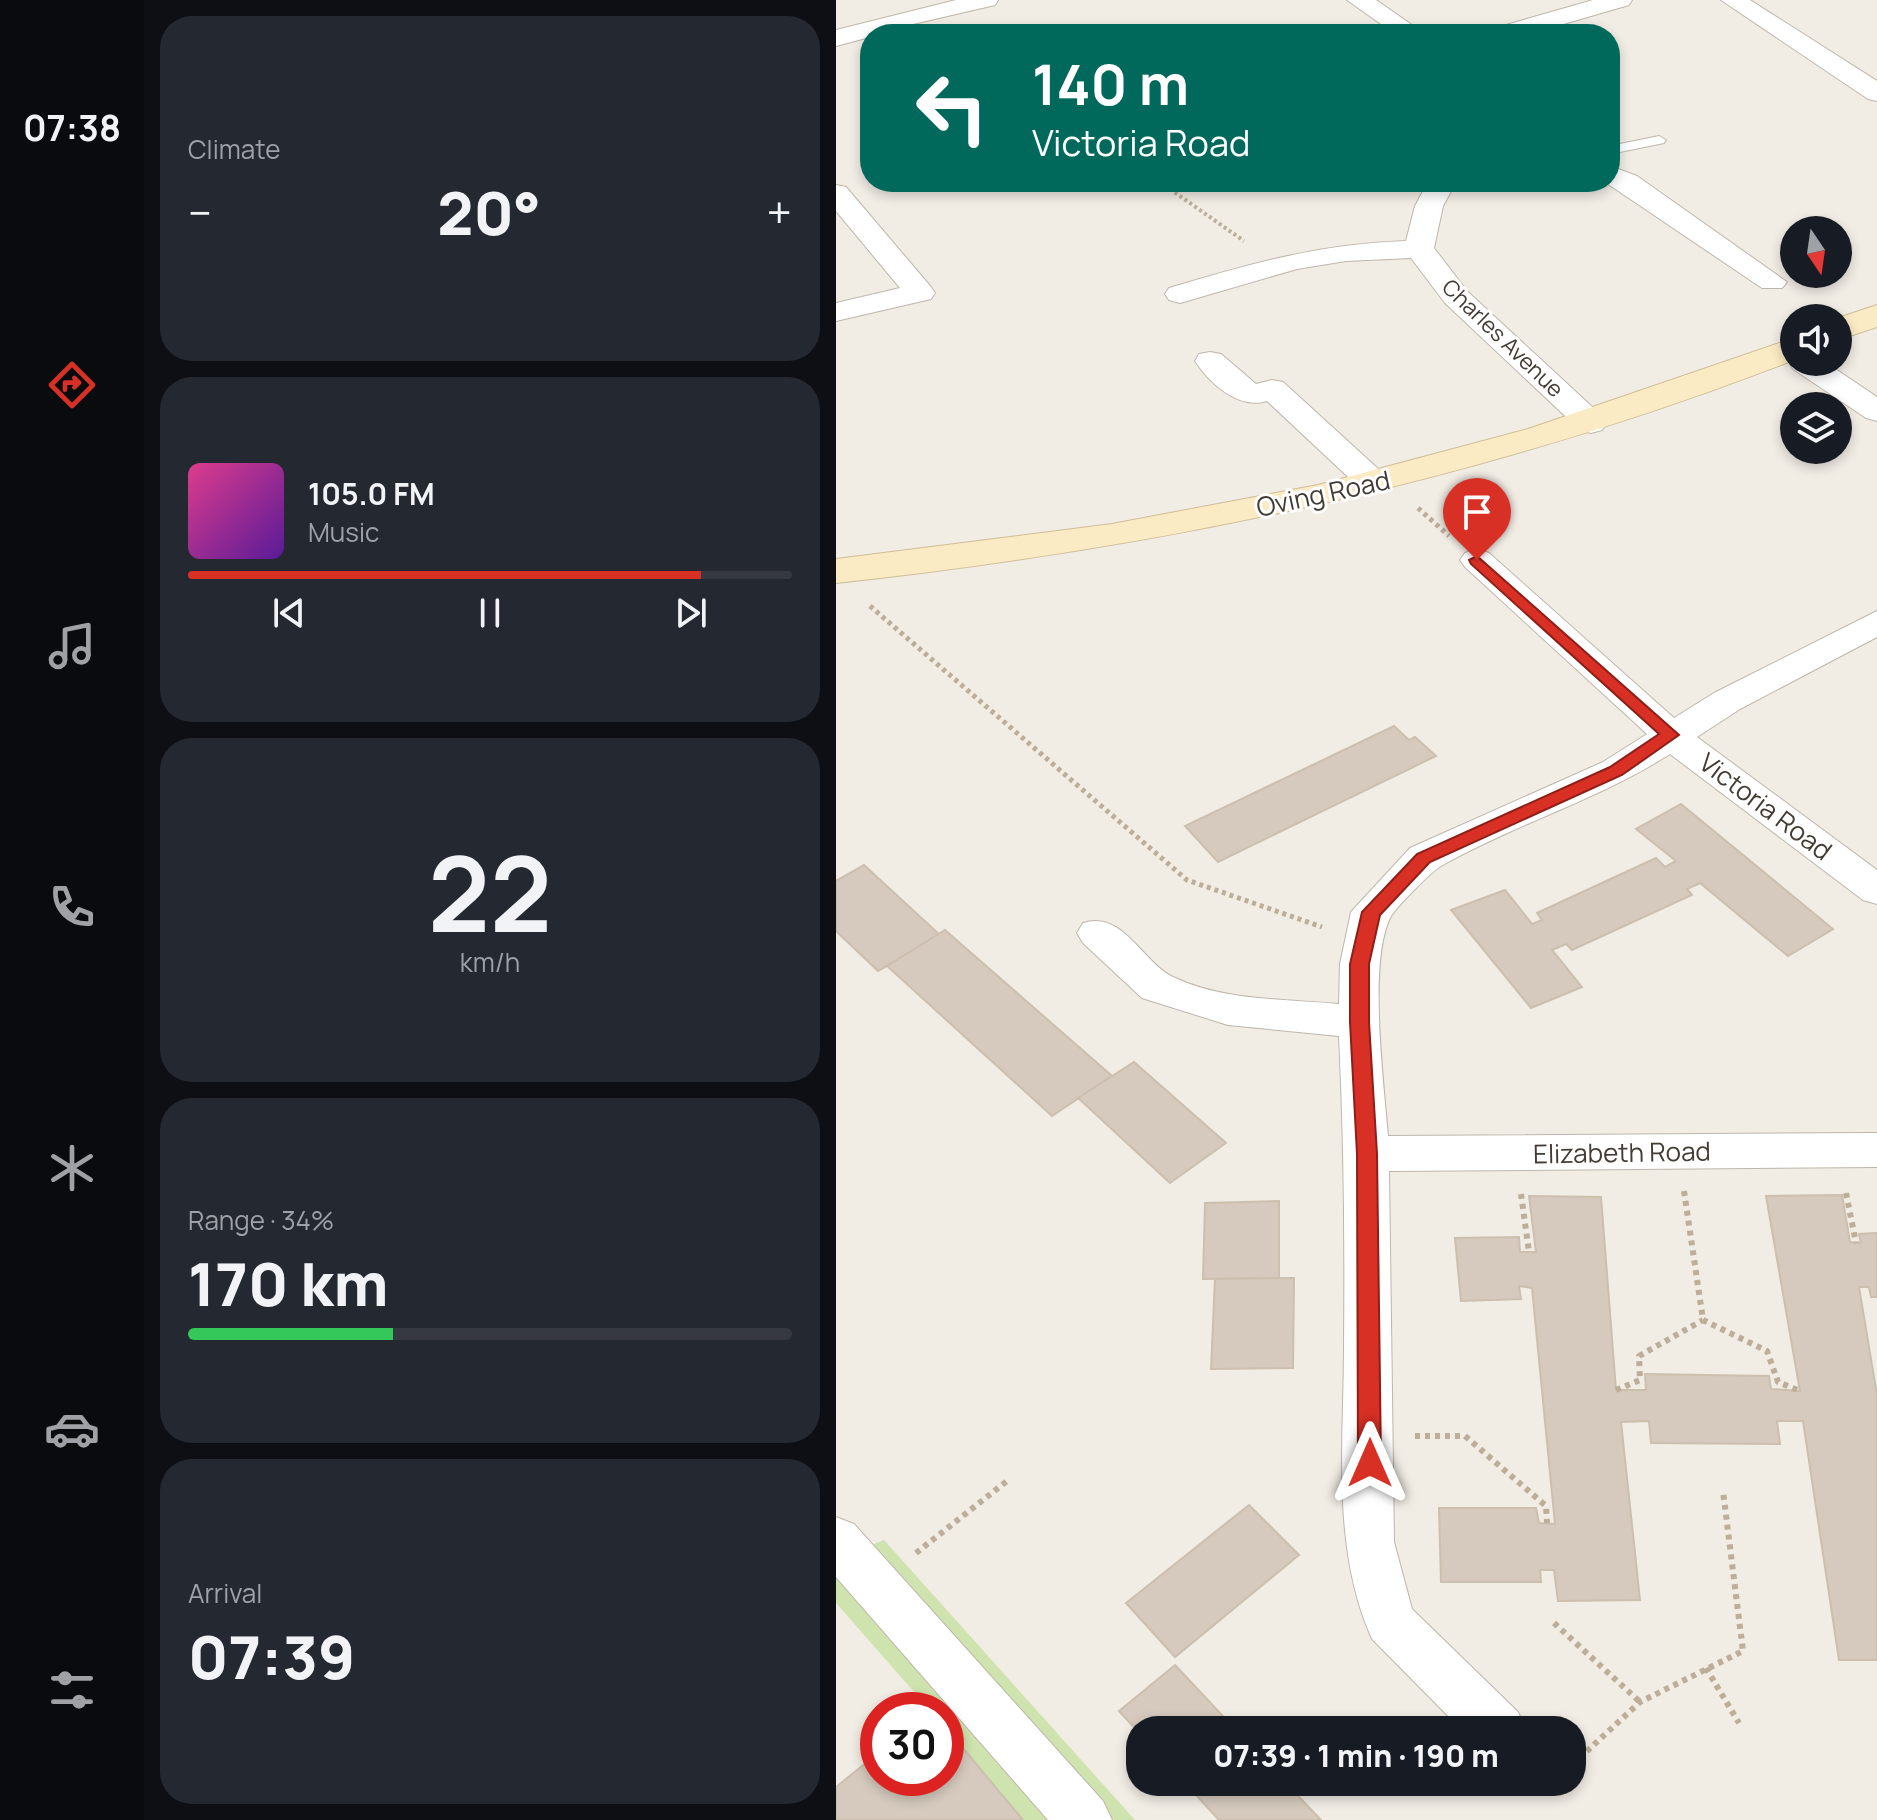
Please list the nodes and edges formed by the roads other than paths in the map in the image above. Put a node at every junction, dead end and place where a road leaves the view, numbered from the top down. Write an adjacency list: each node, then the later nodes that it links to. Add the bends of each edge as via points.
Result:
1 (986, 0): 5 (street)
2 (1359, 0): 6 (street)
3 (1620, 0): 7 (street)
4 (1733, 0): 10 (street)
5 (891, 24)
6 (1396, 24)
7 (1540, 24)
8 (860, 32): 9 (street)
9 (836, 38)
10 (1877, 93)
11 (1659, 140): 12 (lane)
12 (1620, 148)
13 (1620, 179): 17 (street)
14 (1437, 192): 16 (street)
15 (836, 193): 19 (street, via 920,293)
16 (1419, 249): 18 (street, via 1293,261); 26 (street, Charles Avenue, via 1456,297)
17 (1772, 282)
18 (1180, 294)
19 (836, 312)
20 (1877, 315): 21 (main road)
21 (1852, 325)
22 (1780, 359): 26 (main road, Oving Road)
23 (1210, 361): 27 (street, via 1251,396 1272,389)
24 (1826, 376): 25 (street)
25 (1877, 411)
26 (1591, 423): 27 (main road, Oving Road)
27 (1381, 482): 29 (main road, Oving Road)
28 (1477, 560): 31 (street, Victoria Road)
29 (848, 584)
30 (1877, 622): 31 (street)
31 (1670, 735): 32 (street, Victoria Road); 34 (street, via 1616,771 1424,858 1371,912 1360,964)
32 (1877, 890)
33 (1097, 933): 34 (street, via 1157,987 1228,1009)
34 (1359, 1022): 36 (street)
35 (1877, 1150): 36 (street, Elizabeth Road)
36 (1367, 1154): 38 (street, via 1369,1542 1390,1622)
37 (836, 1540): 39 (street)
38 (1485, 1716)
39 (1084, 1820)

